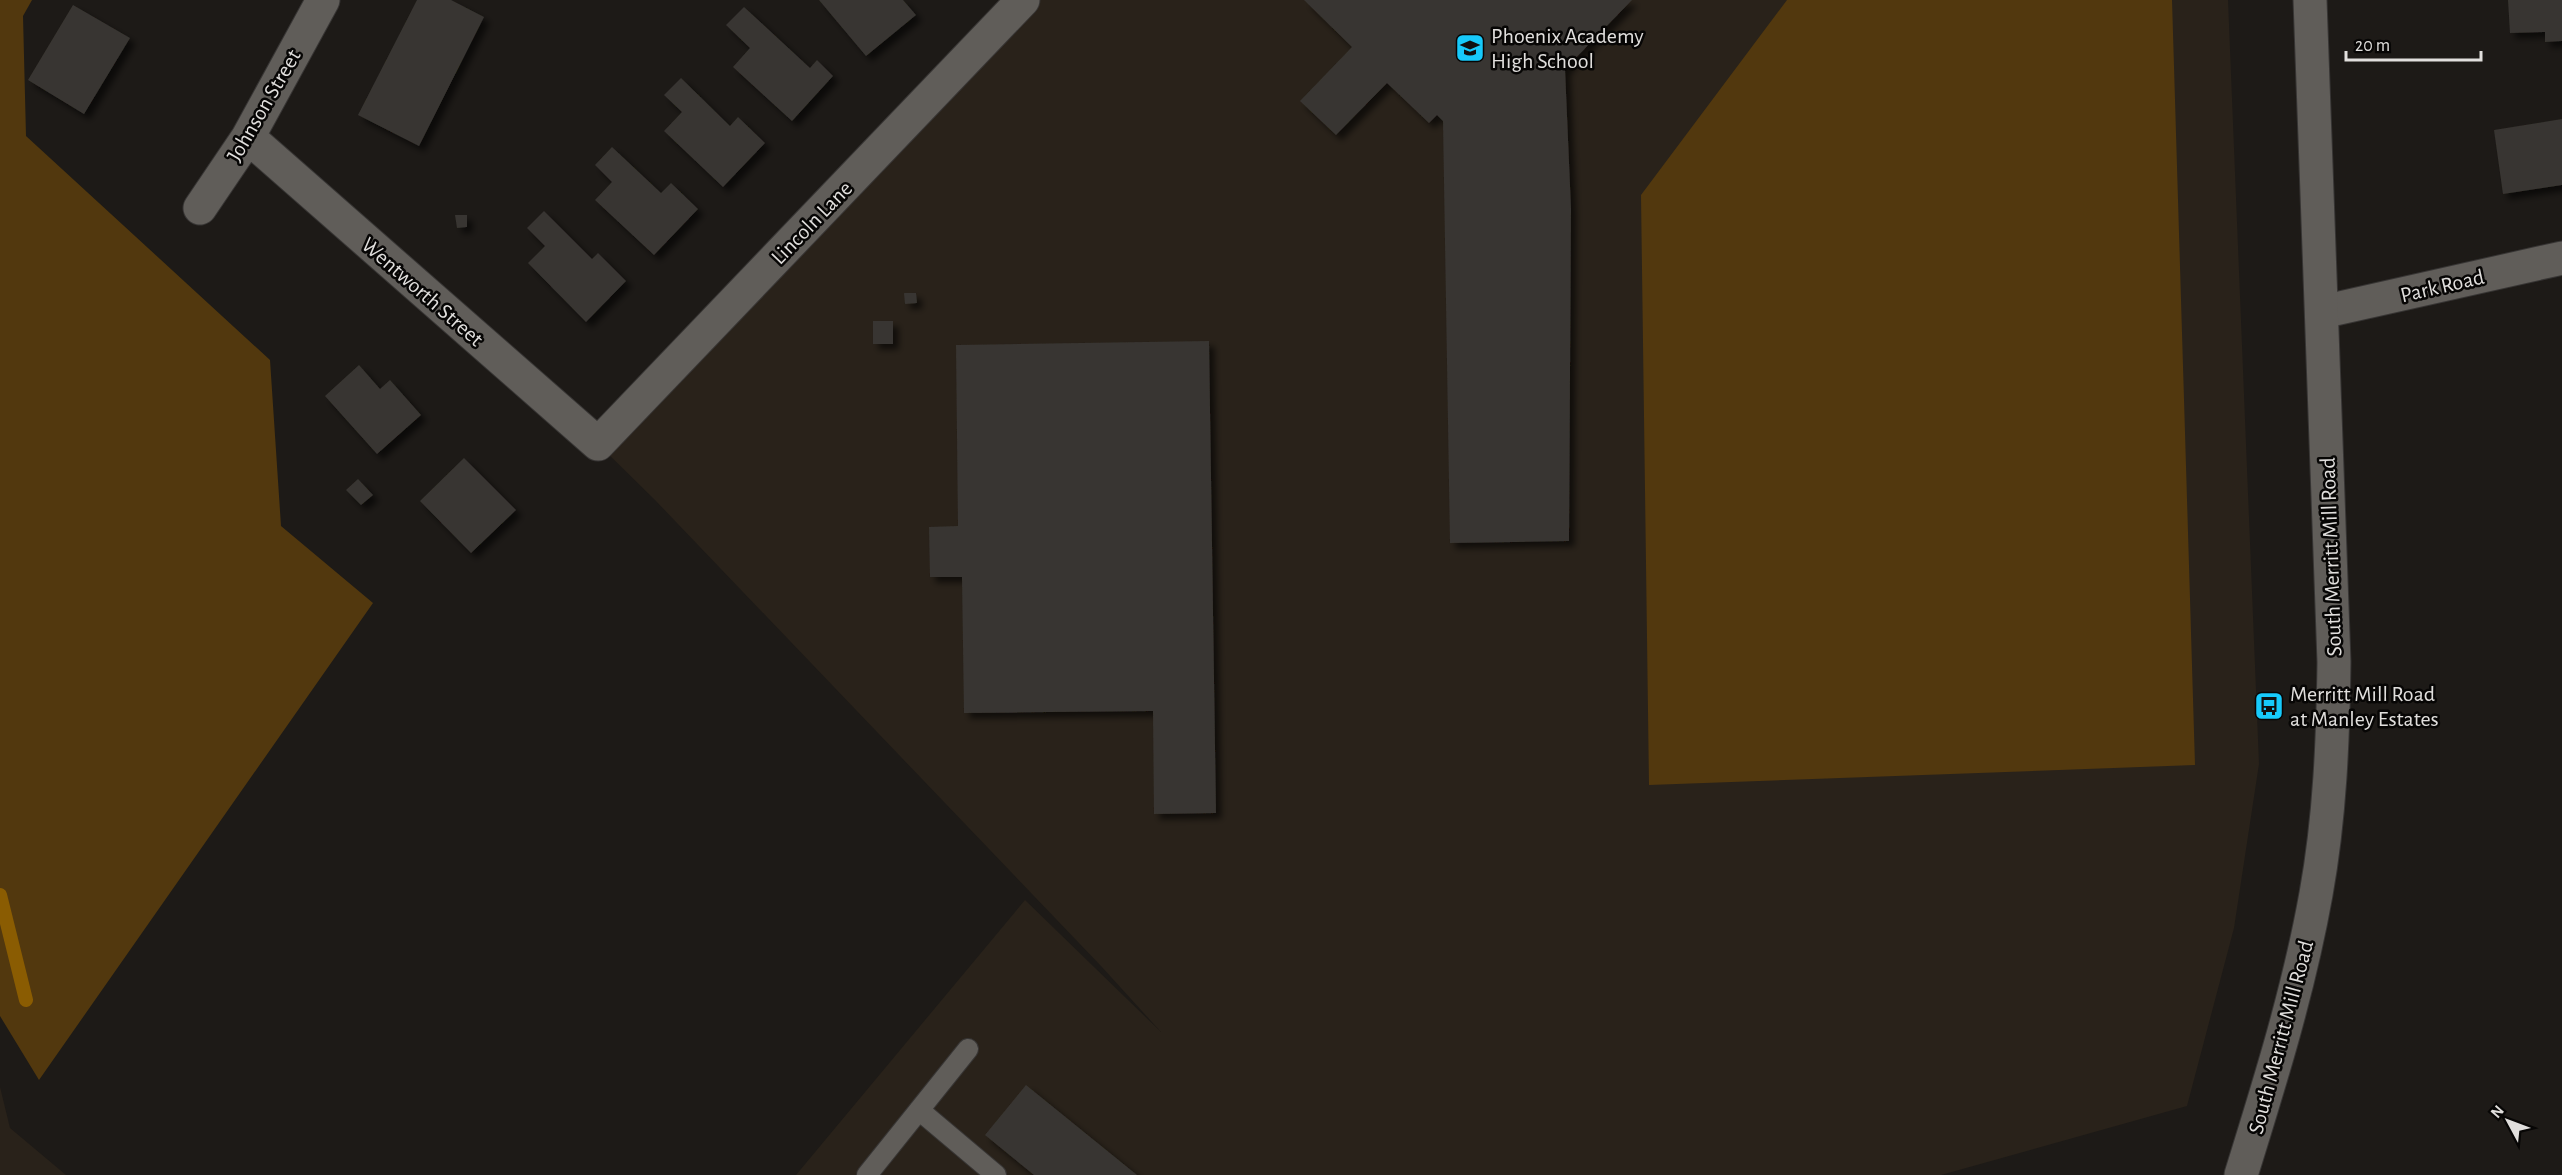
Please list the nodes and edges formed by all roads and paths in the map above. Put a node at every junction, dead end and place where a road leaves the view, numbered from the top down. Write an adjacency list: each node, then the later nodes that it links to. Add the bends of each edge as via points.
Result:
1 (323, 0): 4 (street, Johnson Street)
2 (1023, 0): 8 (street, Lincoln Lane)
3 (2310, 0): 7 (street, South Merritt Mill Road)
4 (248, 137): 5 (street, Johnson Street); 8 (street, Wentworth Street)
5 (200, 208)
6 (2562, 258): 7 (street, Park Road)
7 (2322, 312): 13 (street, South Merritt Mill Road, via 2334,662 2327,807 2317,892 2300,971)
8 (598, 444)
9 (968, 1049): 10 (lane)
10 (919, 1110): 11 (lane); 12 (lane)
11 (867, 1175)
12 (996, 1175)
13 (2241, 1175)

